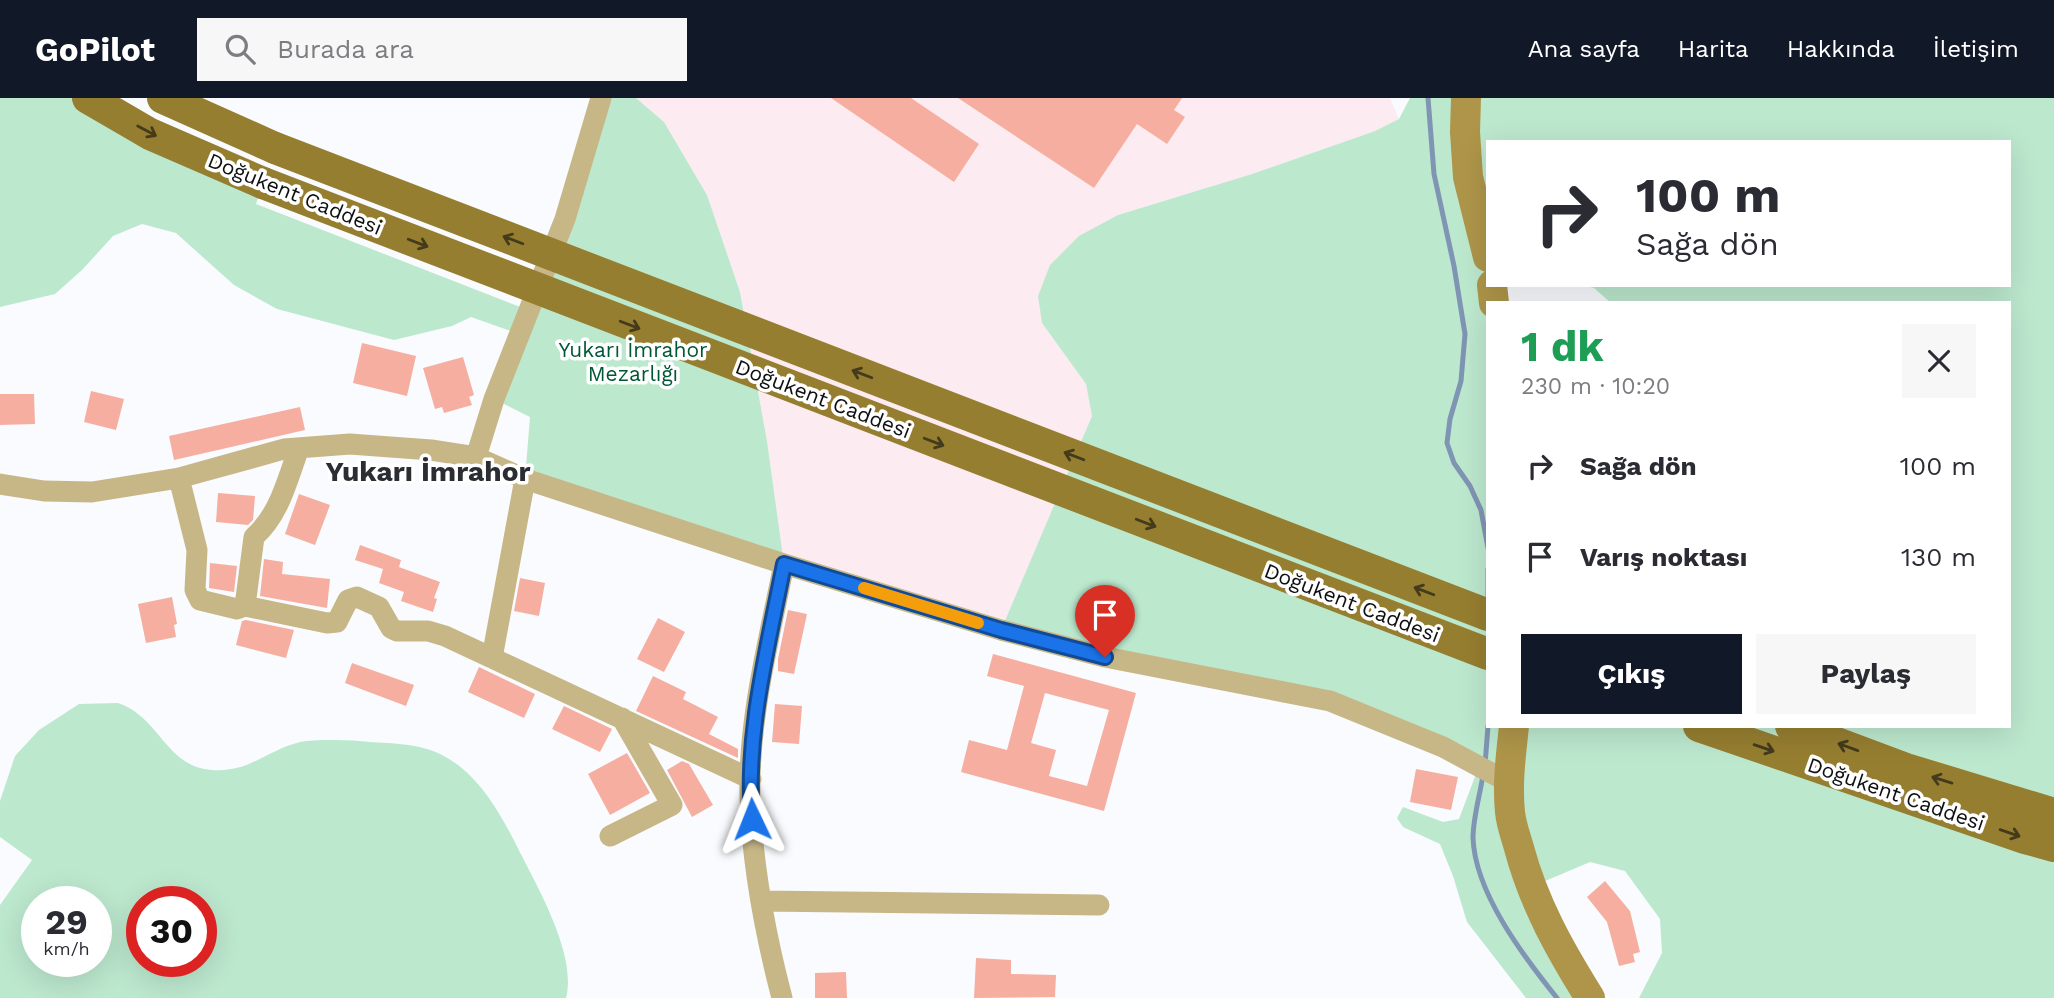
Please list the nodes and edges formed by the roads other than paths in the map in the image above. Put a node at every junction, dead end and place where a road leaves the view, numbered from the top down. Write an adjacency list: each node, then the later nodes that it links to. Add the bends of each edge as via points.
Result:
1 (88, 98): 14 (main road, Doğukent Caddesi, one-way to 14, bridge, via 150,134 263,183)
2 (163, 98): 13 (main road, Doğukent Caddesi, one-way to 2, bridge, via 275,148)
3 (601, 98): 7 (street, via 565,219)
4 (1466, 98): 5 (street, via 1468,177)
5 (1486, 249)
6 (299, 448): 7 (street, via 350,444); 8 (street); 12 (street, via 275,513 254,537)
7 (476, 457): 9 (street)
8 (179, 478): 10 (street, via 93,492); 12 (street, via 197,550 197,596 237,609)
9 (525, 479): 11 (street); 15 (street)
10 (0, 484)
11 (784, 564): 20 (street, via 759,692); 22 (street, via 1105,657 1330,701 1443,747)
12 (245, 606): 15 (street, via 327,623 340,619 348,600 357,597 379,607 397,631 445,635)
13 (1486, 614)
14 (1486, 653)
15 (492, 658): 16 (street)
16 (622, 718): 20 (street); 24 (street, via 672,805)
17 (1514, 728): 22 (street)
18 (1706, 728): 21 (main road, Doğukent Caddesi, one-way to 21)
19 (1795, 728): 21 (main road, Doğukent Caddesi, one-way to 19)
20 (751, 779): 26 (street)
21 (1902, 781): 23 (main road, Doğukent Caddesi, one-way to 21); 25 (main road, Doğukent Caddesi, one-way to 25, via 2025,838)
22 (1508, 782): 29 (street, via 1510,816 1538,907)
23 (2054, 814)
24 (610, 836)
25 (2054, 846)
26 (762, 901): 27 (street); 28 (street)
27 (1099, 905)
28 (782, 998)
29 (1590, 998)

